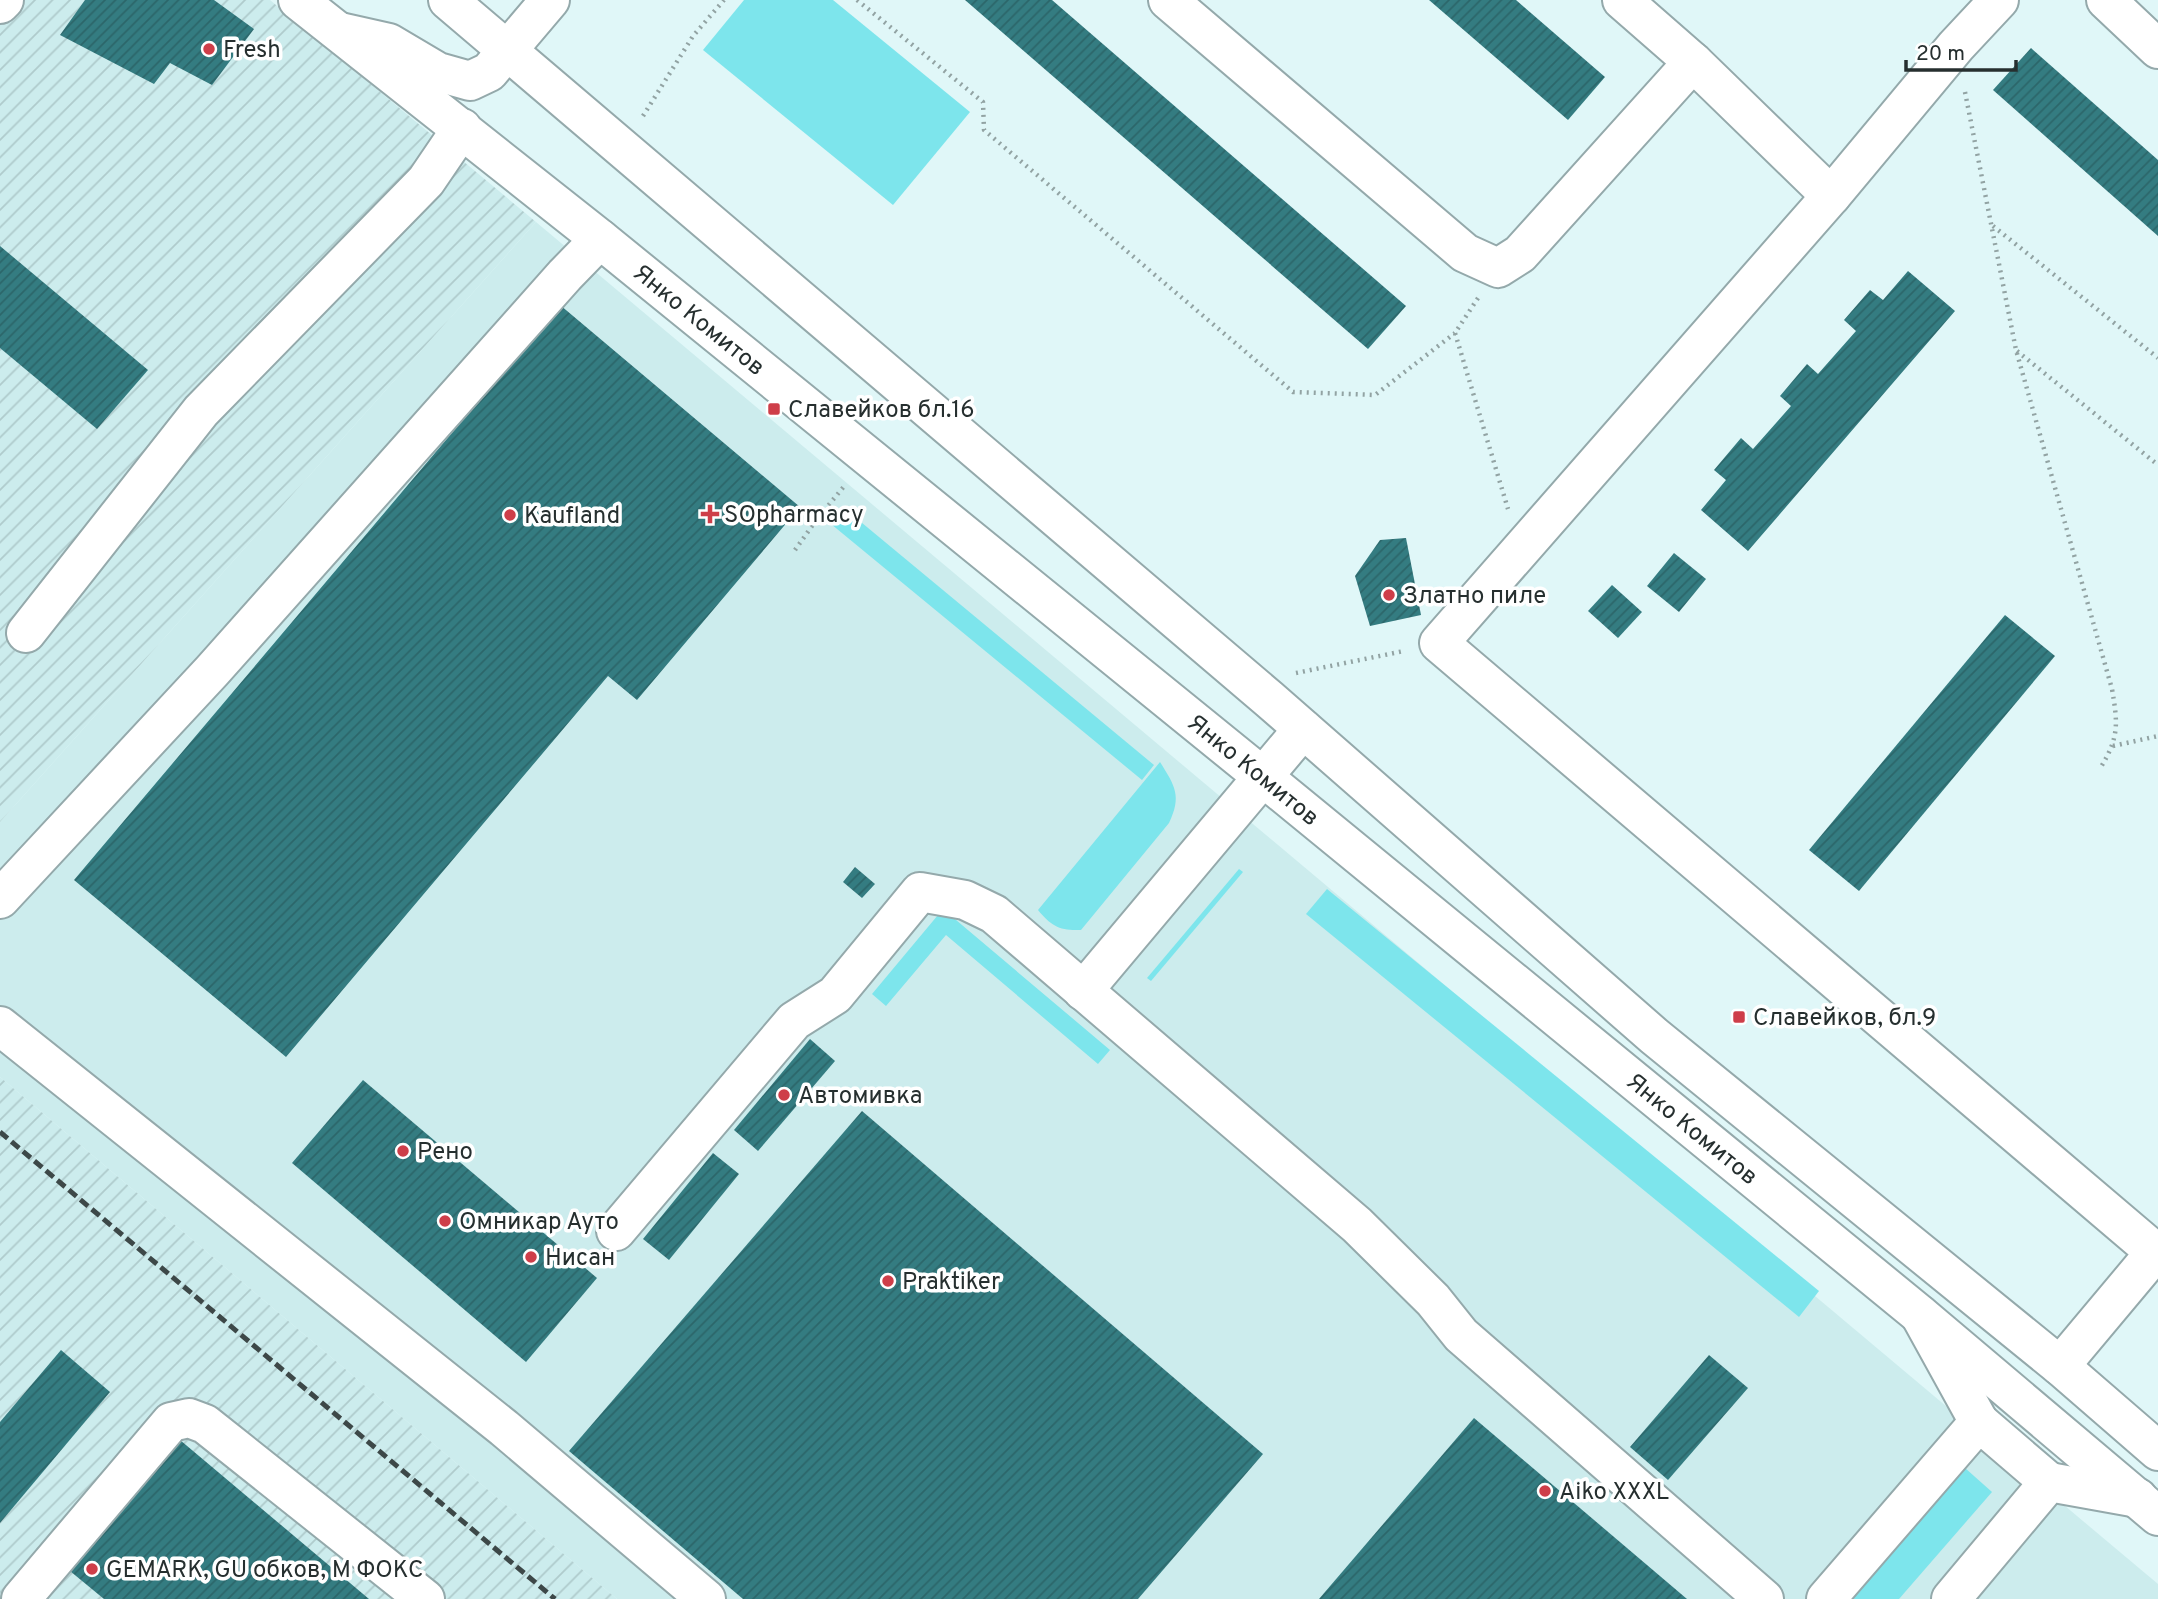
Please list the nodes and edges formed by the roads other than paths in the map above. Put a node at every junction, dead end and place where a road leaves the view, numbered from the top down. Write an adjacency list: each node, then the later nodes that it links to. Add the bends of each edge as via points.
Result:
1 (4, 0): 9 (main road)
2 (298, 0): 10 (main road, Янко Комитов)
3 (448, 0): 12 (main road, Янко Комитов)
4 (550, 0): 12 (main road)
5 (1168, 0): 13 (main road, via 1465,253 1498,268 1520,254)
6 (1622, 0): 13 (main road)
7 (1999, 0): 15 (main road)
8 (2106, 0): 11 (main road)
9 (0, 4)
10 (340, 32): 12 (main road, Янко Комитов, via 388,43 438,72 470,81 489,72); 14 (main road, Янко Комитов)
11 (2158, 49)
12 (506, 50): 18 (main road, Янко Комитов)
13 (1693, 62): 15 (main road)
14 (462, 128): 16 (main road, Янко Комитов); 17 (main road, via 426,181 201,411)
15 (1831, 196): 24 (main road, via 1439,643)
16 (600, 239): 19 (main road, Янко Комитов); 20 (main road)
17 (26, 633)
18 (1303, 729): 19 (main road); 26 (main road, Янко Комитов, via 1654,1036)
19 (1263, 777): 21 (main road); 25 (main road, Янко Комитов)
20 (0, 899)
21 (1083, 991): 23 (main road, via 994,914 965,900 920,892 835,995 794,1021); 34 (main road, via 1357,1224 1461,1335)
22 (0, 1026): 33 (main road, via 504,1428)
23 (616, 1231)
24 (2157, 1251): 26 (main road)
25 (1919, 1314): 27 (main road); 30 (main road, Янко Комитов)
26 (2060, 1366): 28 (main road, Янко Комитов)
27 (1979, 1422): 29 (main road); 35 (main road)
28 (2158, 1451)
29 (2049, 1482): 30 (main road); 36 (main road)
30 (2148, 1507)
31 (21, 1599): 32 (main road, via 171,1422 188,1418 205,1424)
32 (425, 1599)
33 (706, 1599)
34 (1764, 1599)
35 (1826, 1599)
36 (1951, 1599)

